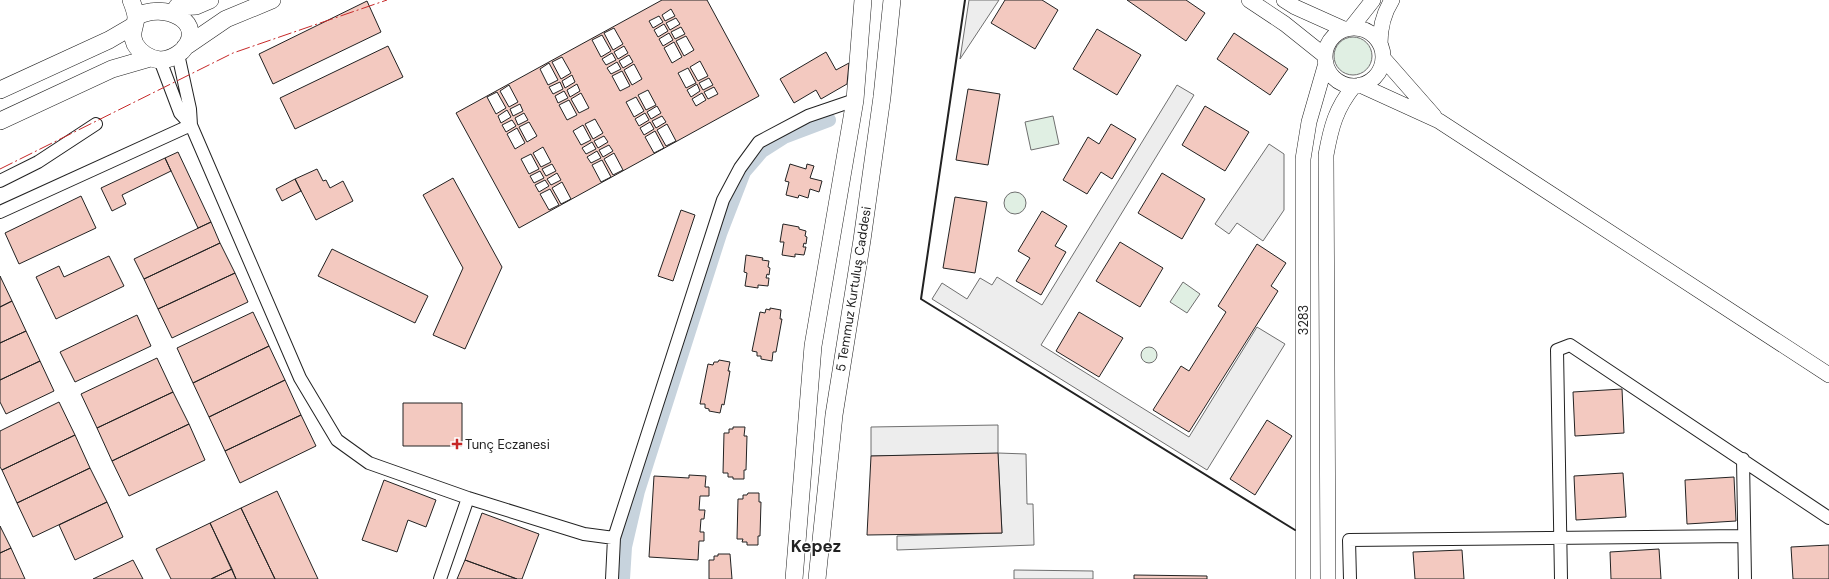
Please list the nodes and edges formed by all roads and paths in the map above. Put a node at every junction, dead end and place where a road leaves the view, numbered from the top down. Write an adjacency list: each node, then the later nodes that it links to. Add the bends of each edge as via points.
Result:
1 (131, 0): 11 (main road)
2 (210, 0): 10 (main road, via 196,6)
3 (272, 0): 13 (main road, via 226,19)
4 (863, 0): 19 (main road)
5 (892, 0): 36 (main road, 5 Temmuz Kurtuluş Caddesi, via 882,97 834,415)
6 (1249, 0): 16 (street, via 1285,24)
7 (1284, 0): 12 (street, via 1295,7)
8 (1373, 0): 12 (street)
9 (1392, 0): 14 (street, via 1385,12 1380,30)
10 (171, 3): 11 (main road, via 150,4 142,9); 13 (main road, via 188,21 189,39)
11 (134, 22): 15 (main road, via 133,36 136,45 142,53); 18 (main road, via 109,40)
12 (1348, 28): 14 (street, via 1358,28 1371,33); 16 (street, via 1332,37 1326,49)
13 (181, 51): 15 (main road, via 170,59); 23 (street)
14 (1381, 51): 17 (street, via 1378,72 1367,82); 21 (street)
15 (155, 59): 20 (main road, via 112,69); 23 (street, via 180,113)
16 (1325, 60): 17 (street, via 1328,70 1336,80); 37 (street, 3283, via 1308,122 1304,159)
17 (1357, 85): 21 (street); 38 (street, 3283, via 1342,100 1331,127 1326,156)
18 (0, 90)
19 (855, 100): 31 (street, via 808,116 759,142 740,168 723,200); 35 (main road, via 813,346)
20 (0, 121)
21 (1439, 121): 26 (street)
22 (96, 124): 24 (street, via 38,162)
23 (191, 125): 25 (street); 28 (street, via 300,378 337,440 369,463)
24 (0, 181)
25 (0, 212)
26 (1829, 374)
27 (1743, 459): 29 (street); 30 (street); 32 (street, via 1570,344 1557,350)
28 (468, 498): 31 (street, via 584,534); 33 (street)
29 (1829, 518)
30 (1744, 536): 32 (street); 41 (street)
31 (614, 538): 34 (street)
32 (1561, 538): 39 (street, via 1349,540); 40 (street)
33 (440, 579)
34 (612, 579)
35 (794, 579)
36 (817, 579)
37 (1303, 579)
38 (1328, 579)
39 (1350, 579)
40 (1561, 579)
41 (1745, 579)

